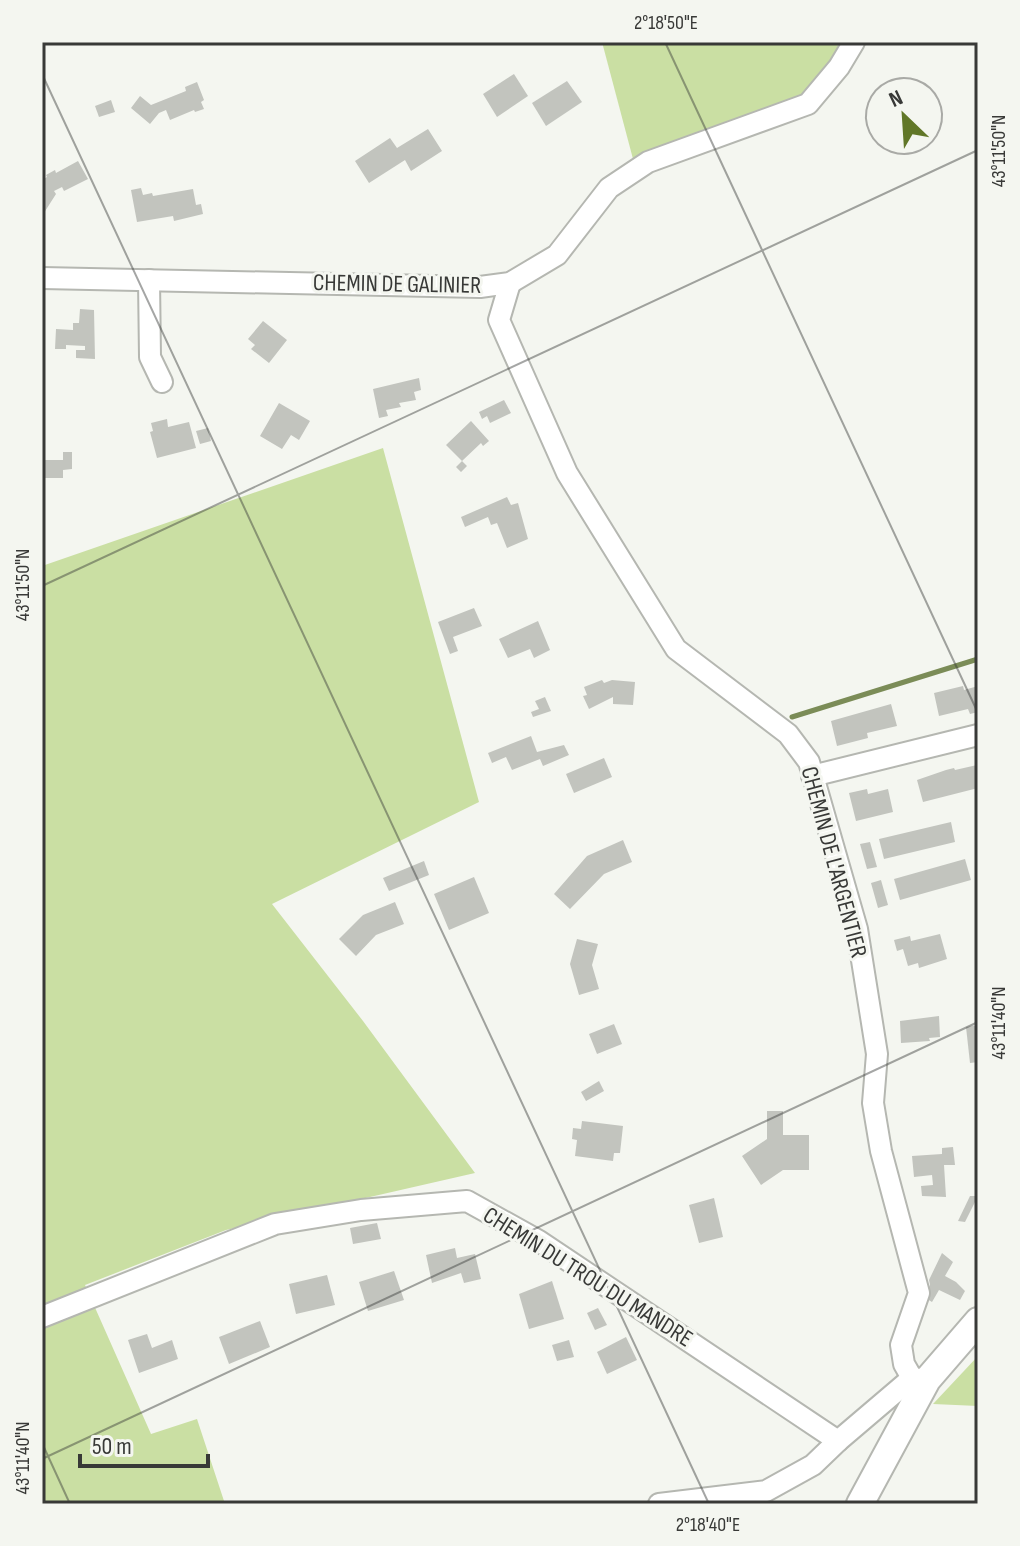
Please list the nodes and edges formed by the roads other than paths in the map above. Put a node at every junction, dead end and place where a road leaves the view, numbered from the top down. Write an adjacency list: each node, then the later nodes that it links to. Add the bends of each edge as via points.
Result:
1 (854, 42): 4 (street, CHEMIN DE GALINIER, via 808,104 648,162 609,188 557,255)
2 (42, 278): 3 (street, CHEMIN DE GALINIER)
3 (149, 280): 4 (street, CHEMIN DE GALINIER, via 480,287); 5 (street, via 150,357)
4 (510, 283): 7 (street, CHEMIN DE L'ARGENTIER, via 499,320 567,473 676,649 788,734 803,750)
5 (162, 382)
6 (978, 735): 7 (street)
7 (812, 776): 10 (street, CHEMIN DE L'ARGENTIER, via 857,929 877,1054 873,1103 881,1151 919,1293 901,1345 904,1364)
8 (42, 1317): 11 (street, CHEMIN DU TROU DU MANDRE, via 275,1224 467,1201 539,1241)
9 (978, 1321): 10 (main road)
10 (919, 1379): 11 (street); 13 (main road)
11 (838, 1441): 12 (street, via 813,1465 766,1491)
12 (659, 1504)
13 (860, 1504)

